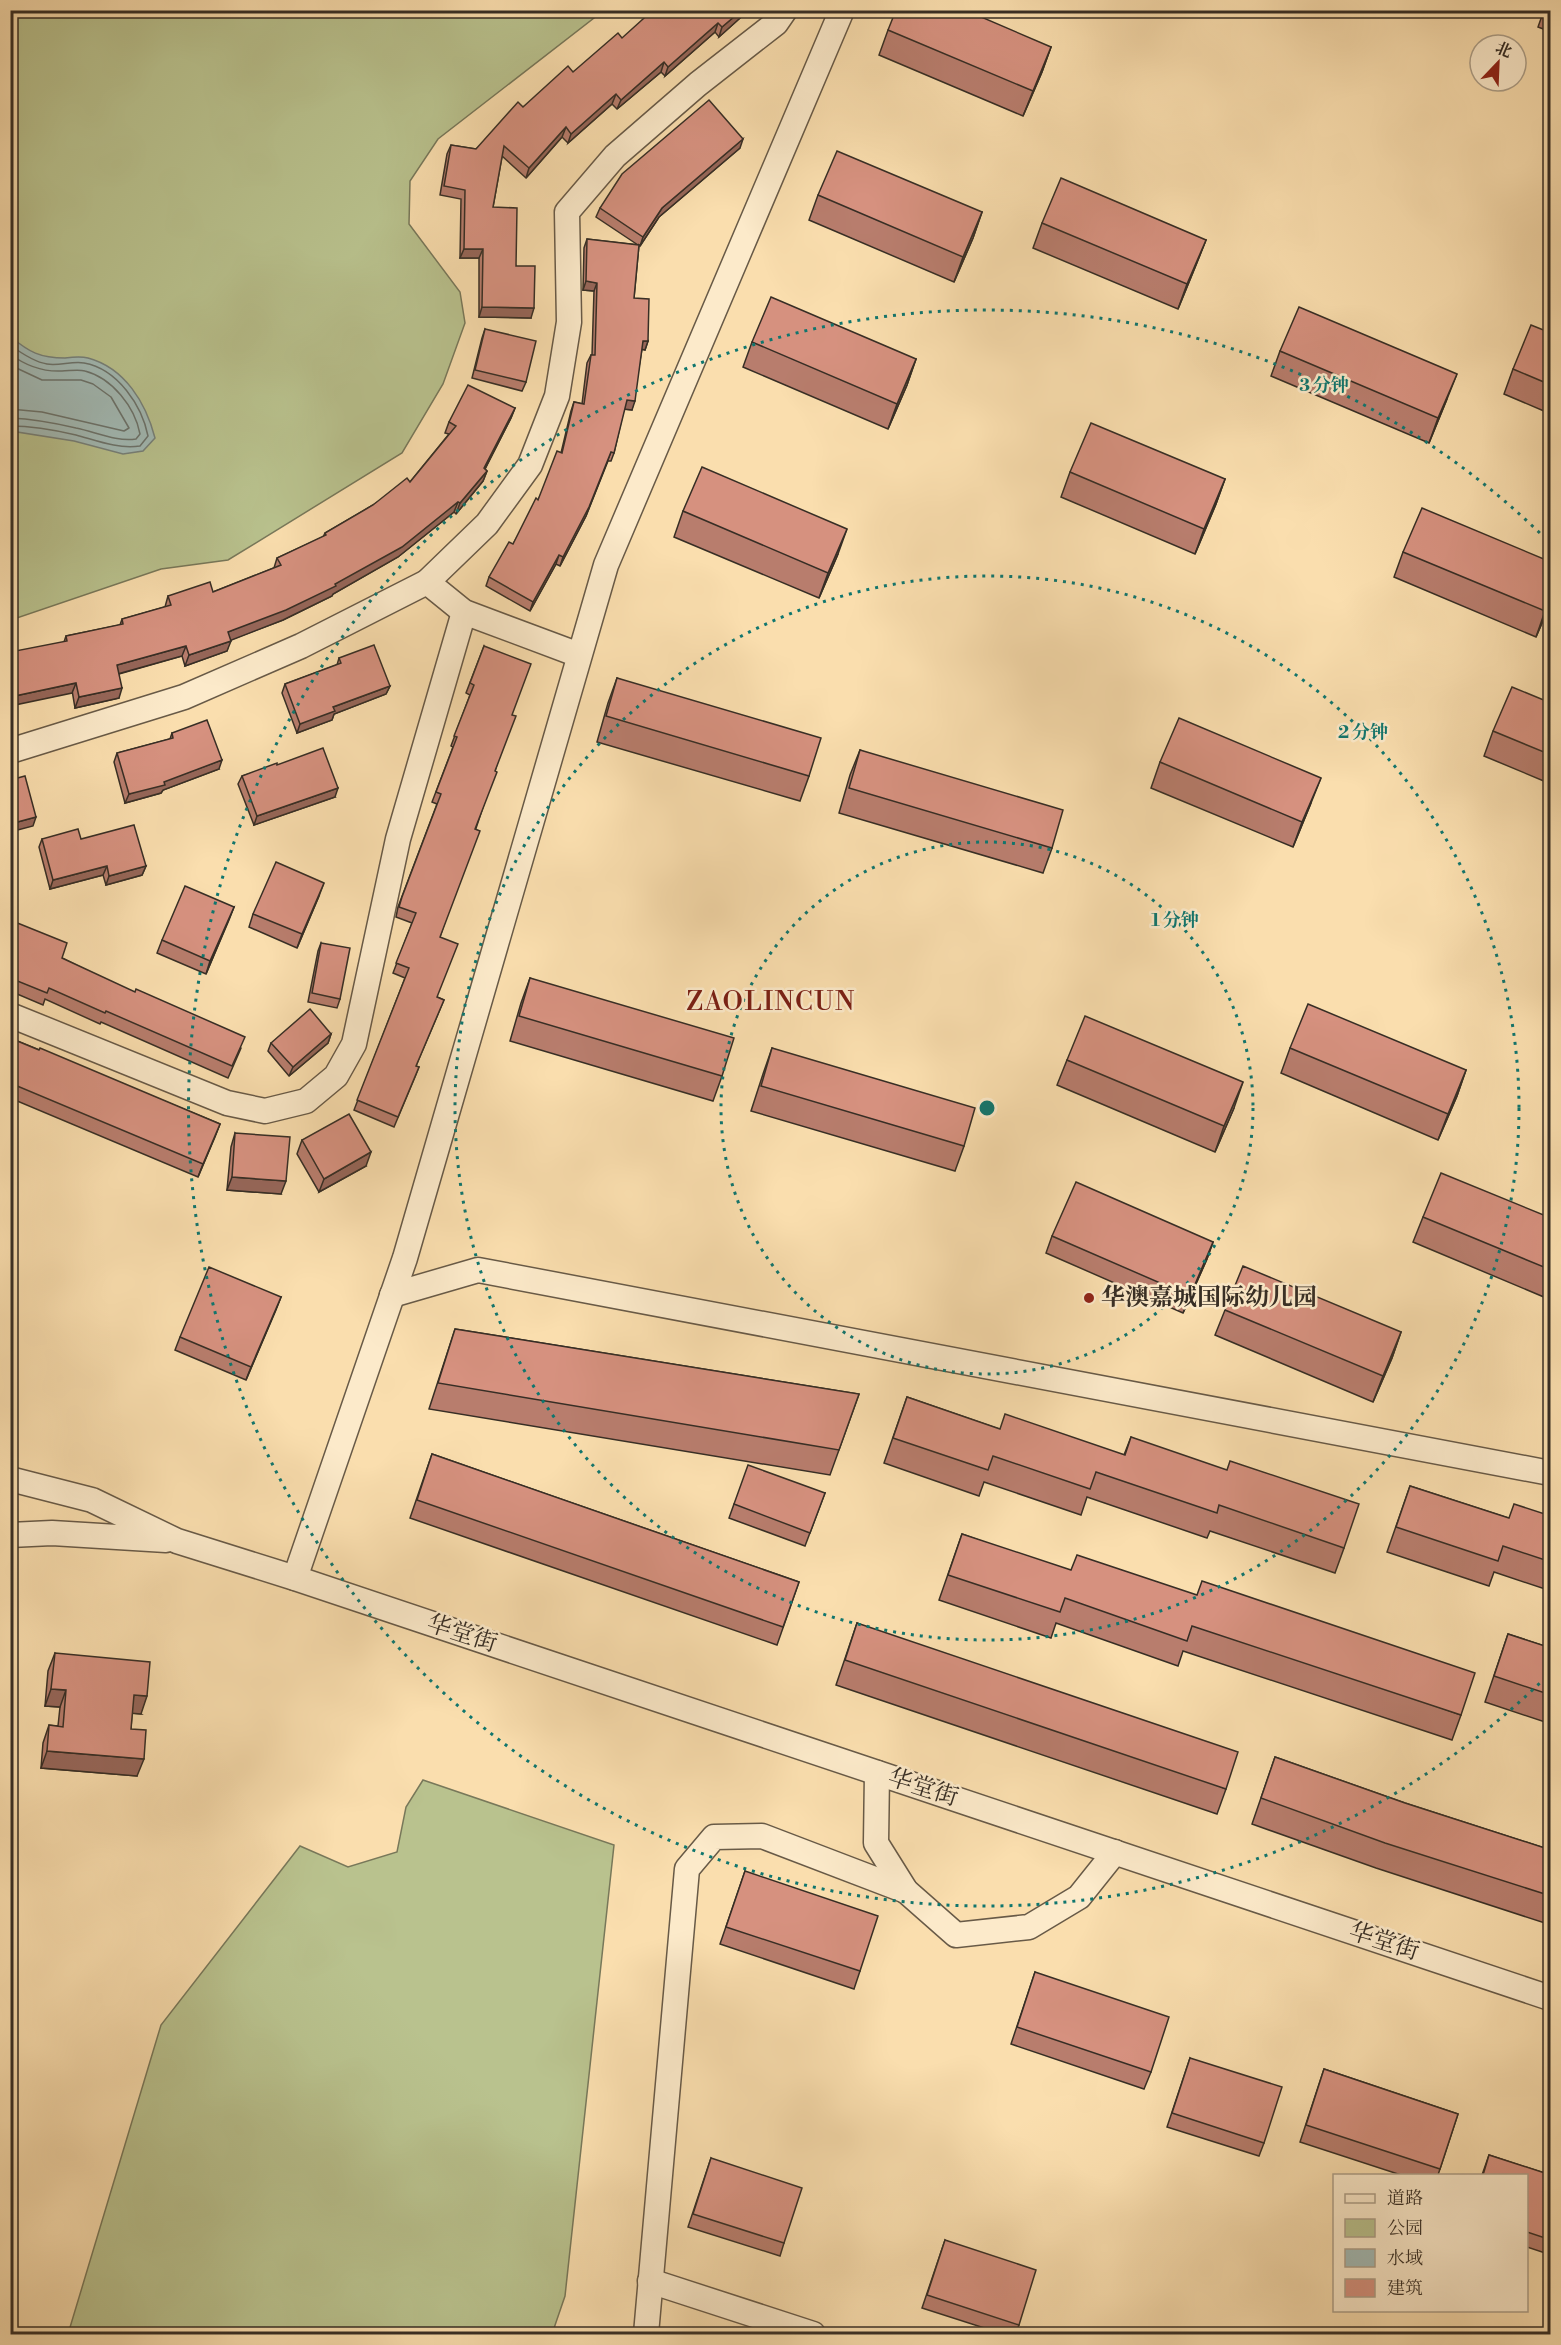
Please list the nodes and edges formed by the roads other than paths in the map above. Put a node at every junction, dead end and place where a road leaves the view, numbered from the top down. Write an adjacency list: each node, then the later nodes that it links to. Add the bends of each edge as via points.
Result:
1 (785, 10): 3 (street, via 776,23 615,156 567,212 569,322 557,396 530,465 487,524)
2 (842, 10): 5 (street, via 606,565)
3 (427, 582): 4 (street); 6 (street, via 301,646 184,697)
4 (464, 612): 5 (street); 7 (street, via 398,839 354,1044 336,1076 306,1101 265,1111 227,1103)
5 (579, 655): 8 (street)
6 (10, 751)
7 (10, 1015)
8 (392, 1295): 9 (street, via 478,1270); 13 (street)
9 (1551, 1473)
10 (10, 1479): 12 (street, via 92,1500)
11 (10, 1535): 12 (street, via 52,1533)
12 (177, 1541): 13 (street, 华堂街)
13 (295, 1578): 14 (street, 华堂街)
14 (877, 1773): 15 (street, 华堂街); 16 (street, via 876,1843)
15 (1115, 1852): 16 (street, via 1079,1897 1029,1927 956,1935); 17 (street, 华堂街)
16 (906, 1891): 18 (street, via 762,1836 714,1837 687,1869)
17 (1551, 1998)
18 (651, 2281): 19 (street); 20 (street)
19 (646, 2334)
20 (813, 2334)

